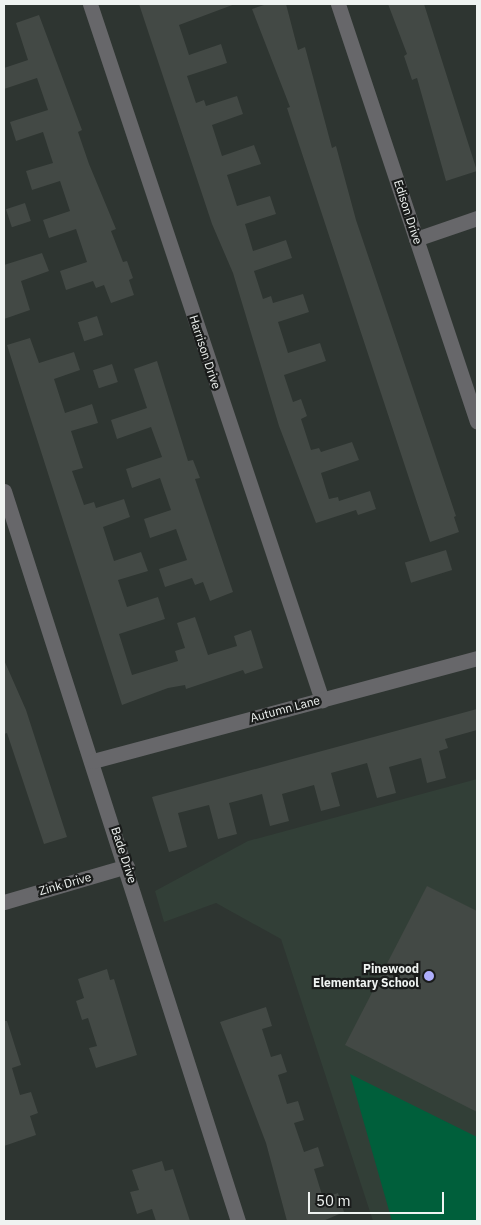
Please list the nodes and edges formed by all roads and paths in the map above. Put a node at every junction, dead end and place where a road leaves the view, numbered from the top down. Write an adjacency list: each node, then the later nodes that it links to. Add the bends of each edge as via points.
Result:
1 (90, 4): 8 (street, Harrison Drive)
2 (338, 4): 4 (street, Edison Drive)
3 (477, 218): 4 (street)
4 (416, 239): 5 (street, Edison Drive)
5 (477, 421)
6 (4, 491): 9 (street, Bade Drive)
7 (477, 658): 8 (street, Autumn Lane)
8 (322, 700): 9 (street, Autumn Lane)
9 (93, 761): 10 (street, Bade Drive)
10 (127, 866): 11 (street, Zink Drive); 12 (street, Bade Drive)
11 (4, 902)
12 (238, 1221)

